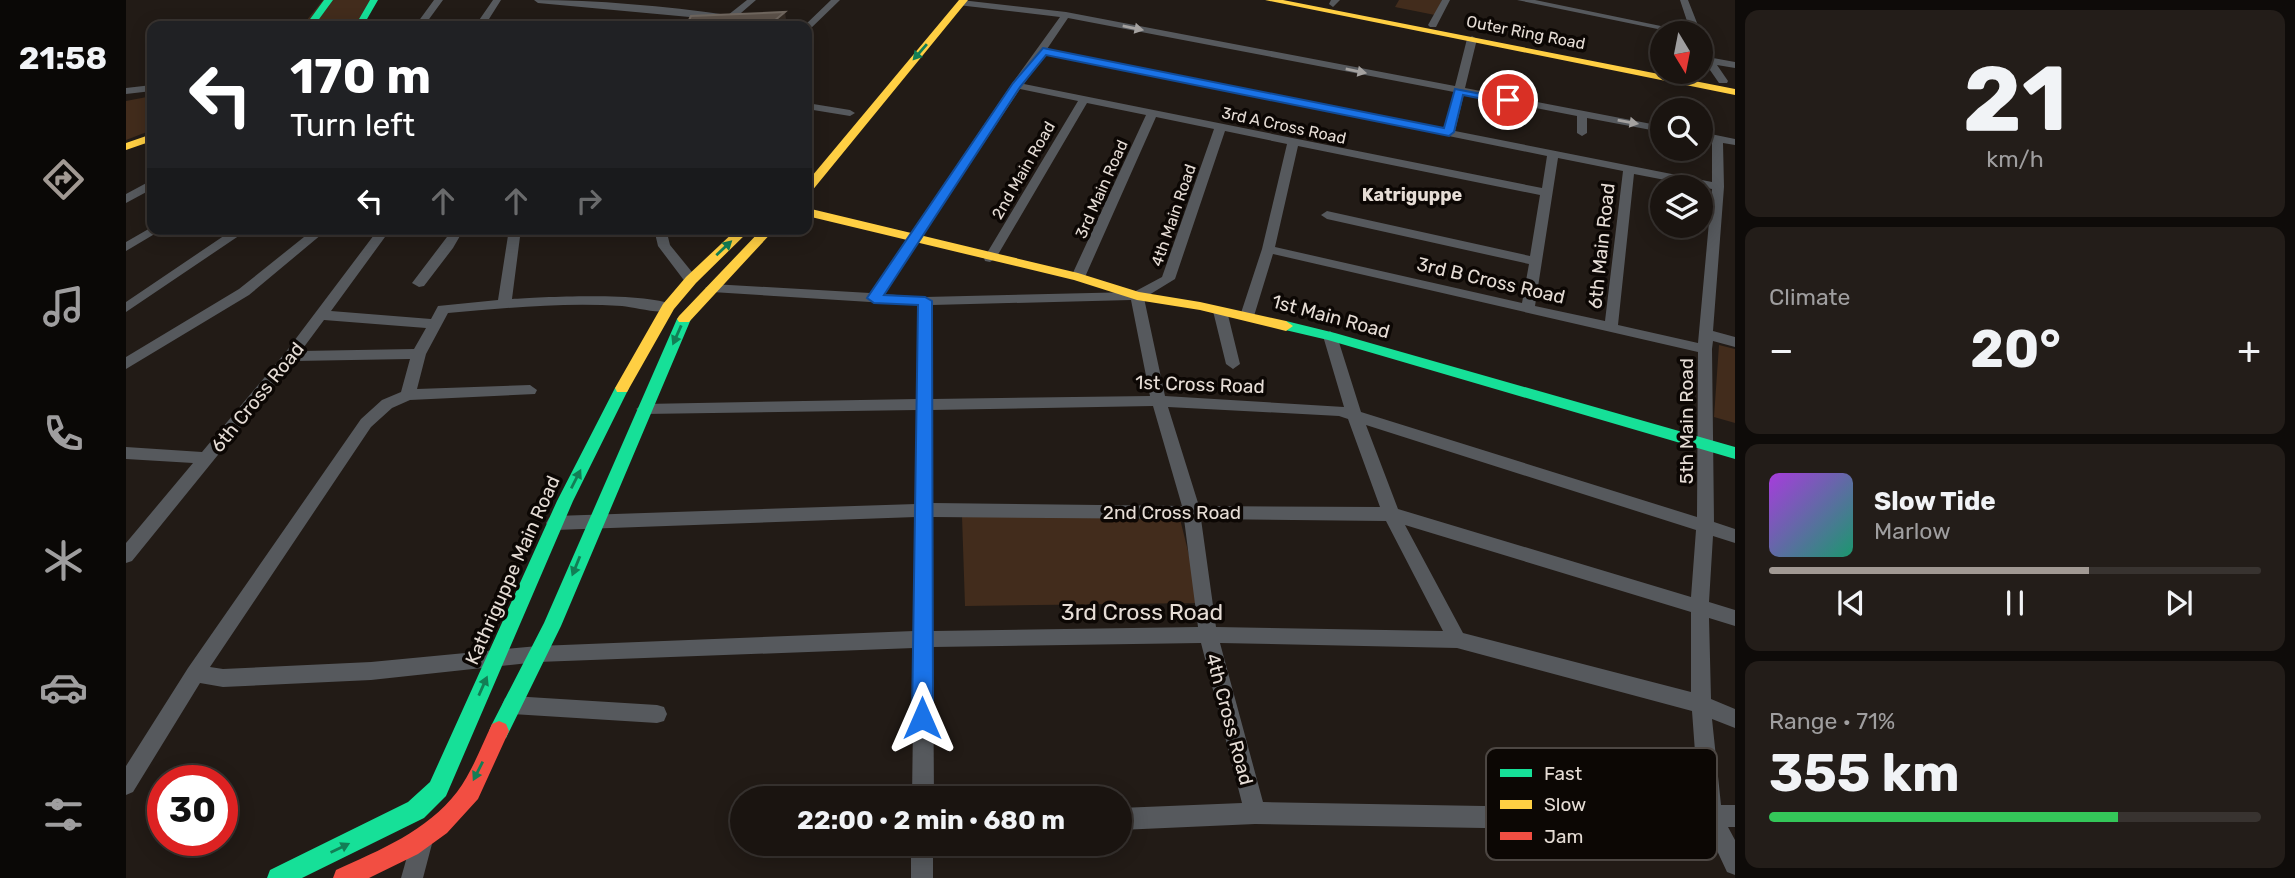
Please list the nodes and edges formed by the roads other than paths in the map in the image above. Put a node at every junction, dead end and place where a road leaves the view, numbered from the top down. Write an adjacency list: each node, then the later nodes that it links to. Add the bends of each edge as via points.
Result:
1 (329, 0): 17 (main road)
2 (374, 0): 18 (main road)
3 (439, 0): 19 (street)
4 (497, 0): 20 (street)
5 (538, 0): 16 (street)
6 (752, 0): 16 (street)
7 (836, 0): 23 (street)
8 (1269, 0): 26 (main road, Outer Ring Road)
9 (1310, 0): 14 (main road, Outer Ring Road)
10 (1446, 0): 24 (street)
11 (1521, 0): 25 (street)
12 (1684, 0): 22 (street)
13 (958, 1): 15 (street); 40 (main road); 56 (main road, one-way to 56)
14 (1334, 2): 24 (main road, Outer Ring Road)
15 (1066, 15): 27 (street); 37 (street, one-way to 37)
16 (731, 18): 21 (street)
17 (314, 21)
18 (362, 21)
19 (423, 21)
20 (483, 21)
21 (727, 21)
22 (1692, 21)
23 (812, 24)
24 (1433, 25): 31 (main road, Outer Ring Road)
25 (1650, 25)
26 (1472, 39): 34 (main road, Outer Ring Road); 37 (street)
27 (1043, 51): 33 (street); 45 (street)
28 (1713, 61): 29 (street)
29 (1735, 65)
30 (1713, 66): 34 (street)
31 (1650, 67)
32 (1713, 82): 34 (main road)
33 (1016, 85): 38 (street, 3rd A Cross Road); 72 (street)
34 (1731, 86)
35 (147, 89): 36 (street)
36 (126, 91)
37 (1459, 91): 42 (street); 45 (street)
38 (1083, 99): 41 (street, 3rd A Cross Road); 75 (street, 2nd Main Road)
39 (812, 107): 40 (street)
40 (850, 113): 52 (main road)
41 (1152, 113): 44 (street, 3rd A Cross Road); 77 (street, 3rd Main Road)
42 (1582, 114): 43 (street, one-way to 43); 46 (street)
43 (1650, 127)
44 (1220, 128): 50 (street, 3rd A Cross Road); 81 (street, 4th Main Road, via 1168,279)
45 (1449, 132): 53 (street)
46 (1582, 133)
47 (1713, 138): 49 (street)
48 (147, 139): 51 (main road)
49 (1735, 142)
50 (1293, 143): 59 (street, 3rd A Cross Road); 74 (street)
51 (126, 147)
52 (815, 153)
53 (1553, 154): 55 (street); 59 (street)
54 (1713, 159): 58 (street, 5th Main Road)
55 (1629, 169): 58 (street); 92 (street, 6th Main Road)
56 (812, 183)
57 (147, 187): 60 (street)
58 (1718, 187): 94 (street, 5th Main Road)
59 (1547, 193): 76 (street)
60 (126, 199)
61 (812, 213): 72 (main road, 1st Main Road)
62 (1327, 215): 76 (street)
63 (147, 235): 73 (street)
64 (234, 235): 86 (street)
65 (315, 235): 98 (street, via 244,292)
66 (381, 235): 89 (street, 6th Cross Road)
67 (455, 235): 79 (street)
68 (513, 235): 84 (street)
69 (661, 235): 78 (street, via 664,246)
70 (738, 235): 78 (main road, Kathriguppe Main Road, one-way to 70)
71 (763, 235): 80 (main road)
72 (912, 239): 75 (main road, 1st Main Road); 82 (street)
73 (126, 247)
74 (1268, 249): 87 (street, 3rd B Cross Road); 90 (street)
75 (990, 257): 77 (main road, 1st Main Road)
76 (1535, 261): 87 (street)
77 (1078, 277): 81 (main road, 1st Main Road)
78 (691, 280): 85 (main road, Kathriguppe Main Road)
79 (419, 283)
80 (712, 288): 82 (street); 104 (main road, one-way to 104, via 681,324)
81 (1136, 296): 83 (street); 88 (main road, 1st Main Road); 102 (street, 4th Cross Road)
82 (874, 298): 83 (street)
83 (925, 301): 103 (street)
84 (504, 305): 85 (street, via 557,300); 91 (street, via 443,309)
85 (668, 307): 113 (main road, Kathriguppe Main Road, one-way to 85)
86 (126, 308)
87 (1528, 308): 92 (street, 3rd B Cross Road)
88 (1220, 311): 90 (main road, 1st Main Road); 99 (street)
89 (321, 315): 91 (street); 97 (street, 6th Cross Road)
90 (1247, 316): 93 (main road, 1st Main Road)
91 (437, 324): 96 (street)
92 (1611, 327): 94 (street, 3rd B Cross Road)
93 (1330, 336): 105 (street); 106 (main road, 1st Main Road)
94 (1706, 341): 95 (street); 106 (street, 5th Main Road)
95 (1735, 342)
96 (419, 354): 97 (street); 101 (street)
97 (290, 356): 109 (street, 6th Cross Road)
98 (126, 364)
99 (1233, 364)
100 (530, 390): 101 (street)
101 (408, 395): 127 (street, via 387,404 366,423)
102 (1159, 401): 103 (street, 1st Cross Road); 105 (street, 1st Cross Road, via 1340,411); 111 (street, 4th Cross Road)
103 (924, 403): 104 (street, 1st Cross Road); 110 (street)
104 (644, 409): 114 (main road)
105 (1355, 417): 112 (street); 115 (street, 1st Cross Road)
106 (1704, 443): 108 (main road, 1st Main Road); 115 (street, 5th Main Road)
107 (126, 453): 109 (street)
108 (1735, 453)
109 (208, 458): 116 (street, 6th Cross Road)
110 (922, 510): 111 (street, 2nd Cross Road); 114 (street, 2nd Cross Road); 123 (street)
111 (1192, 512): 112 (street, 2nd Cross Road); 122 (street, 4th Cross Road)
112 (1391, 514): 120 (street, 2nd Cross Road); 124 (street)
113 (555, 523): 114 (street, 2nd Cross Road); 126 (main road, Kathriguppe Main Road)
114 (594, 523): 125 (main road, one-way to 125)
115 (1705, 526): 118 (street, 1st Cross Road); 120 (street, 5th Main Road)
116 (146, 530): 117 (street); 119 (street, 6th Cross Road)
117 (126, 533)
118 (1735, 536)
119 (126, 556)
120 (1700, 605): 121 (street, 2nd Cross Road); 128 (street, 5th Main Road)
121 (1735, 618)
122 (1208, 635): 123 (street, 3rd Cross Road); 124 (street, 3rd Cross Road); 135 (street, 4th Cross Road)
123 (922, 639): 125 (street, 3rd Cross Road); 134 (street)
124 (1457, 640): 128 (street, 3rd Cross Road)
125 (538, 654): 126 (street, 3rd Cross Road); 129 (main road)
126 (495, 659): 127 (street, 3rd Cross Road, via 371,671 223,678); 144 (main road, Kathriguppe Main Road, one-way to 126, via 416,810 438,789)
127 (195, 674): 133 (street)
128 (1701, 704): 131 (street, 3rd Cross Road); 132 (street)
129 (512, 705): 130 (street); 141 (main road, one-way to 141, via 465,797)
130 (657, 714)
131 (1735, 719)
132 (1705, 748)
133 (126, 785)
134 (923, 786)
135 (1255, 813): 138 (street, 4th Cross Road); 139 (street, 4th Cross Road)
136 (1717, 815): 137 (street, 4th Cross Road)
137 (1735, 816)
138 (1486, 817)
139 (1132, 818)
140 (1717, 827): 143 (street)
141 (422, 839): 145 (main road); 146 (street)
142 (922, 856): 147 (street)
143 (1735, 864)
144 (278, 878)
145 (344, 878)
146 (412, 878)
147 (922, 878)

